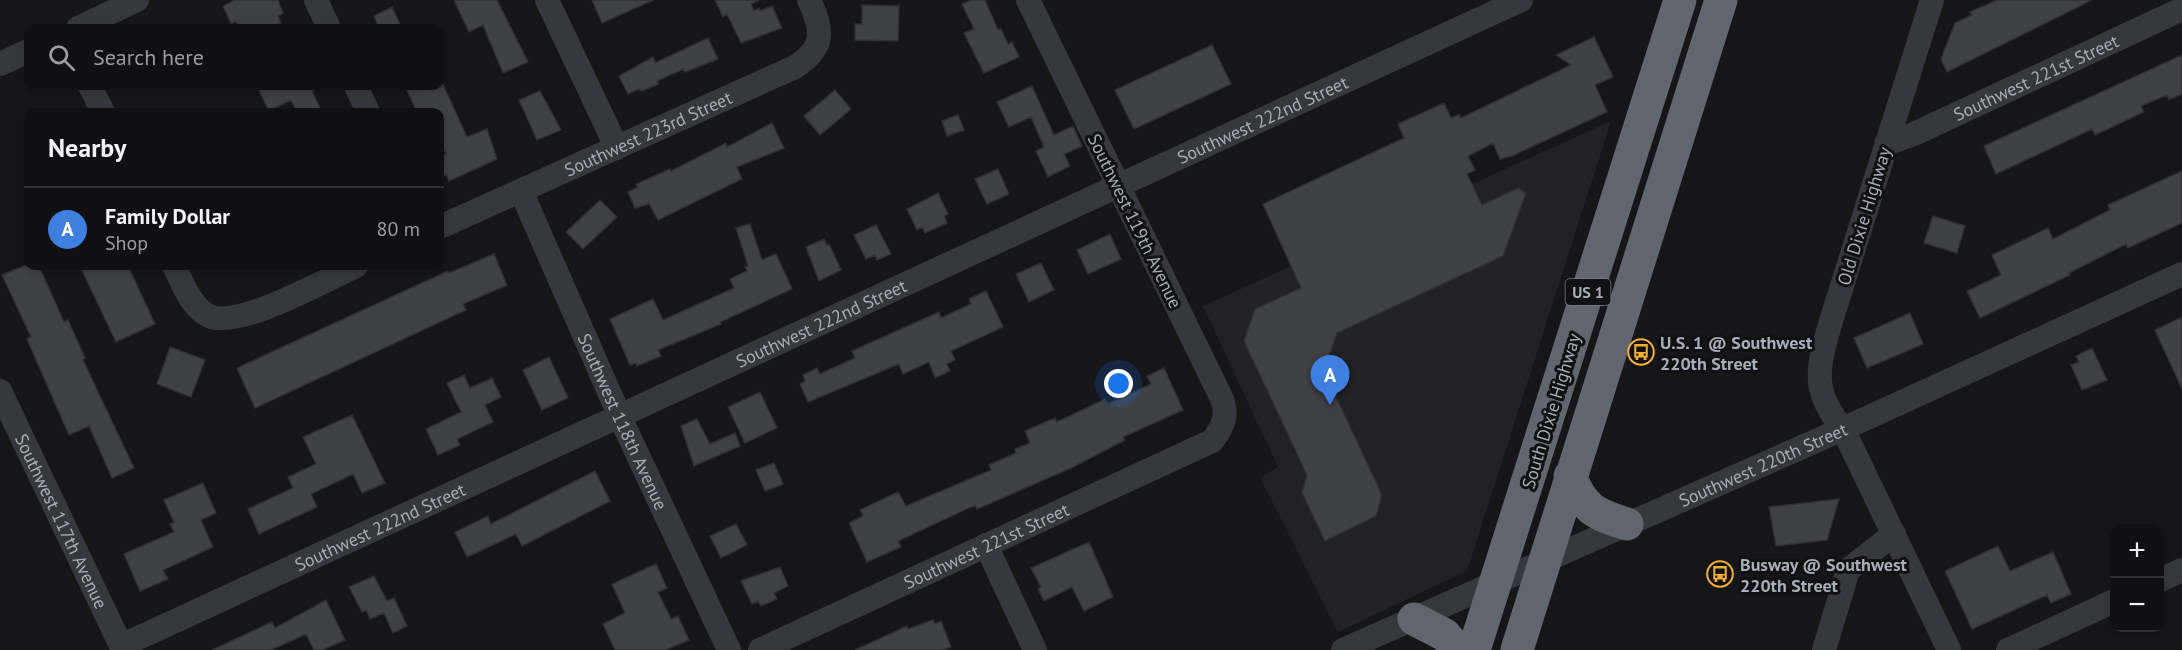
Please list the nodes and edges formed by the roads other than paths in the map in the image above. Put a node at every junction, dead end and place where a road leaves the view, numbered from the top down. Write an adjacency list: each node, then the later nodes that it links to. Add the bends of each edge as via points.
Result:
1 (137, 0): 12 (street)
2 (316, 0): 13 (street)
3 (547, 0): 21 (street)
4 (1028, 0): 22 (street, Southwest 119th Avenue)
5 (1521, 0): 22 (street, Southwest 222nd Street)
6 (1680, 0): 26 (highway, South Dixie Highway / US 1)
7 (1704, 0): 24 (highway, via 1656,148)
8 (1721, 0): 24 (highway, South Dixie Highway / US 1)
9 (1932, 0): 20 (street, Old Dixie Highway)
10 (812, 6): 21 (street, Southwest 223rd Street, via 820,41 802,62)
11 (2182, 9): 20 (street, Southwest 221st Street)
12 (86, 24)
13 (327, 24)
14 (24, 53): 15 (street)
15 (0, 63)
16 (92, 90): 18 (street)
17 (358, 90): 19 (street)
18 (101, 108)
19 (366, 108)
20 (1886, 144): 32 (street, Old Dixie Highway, via 1831,321 1819,374 1827,410)
21 (617, 148): 23 (street, Southwest 223rd Street)
22 (1119, 187): 31 (street, Southwest 222nd Street); 33 (street, Southwest 119th Avenue, via 1225,405 1221,430)
23 (521, 191): 25 (street, Southwest 223rd Street); 31 (street, Southwest 118th Avenue)
24 (1661, 191): 34 (highway, South Dixie Highway / US 1)
25 (444, 225)
26 (1597, 262): 38 (highway, via 1600,309 1533,526 1532,546); 41 (highway, South Dixie Highway / US 1)
27 (176, 270): 28 (street, via 196,305 213,318 244,316)
28 (347, 270)
29 (2182, 274): 32 (street, Southwest 220th Street)
30 (0, 391): 44 (street, Southwest 117th Avenue)
31 (620, 417): 44 (street, Southwest 222nd Street); 45 (street, Southwest 118th Avenue)
32 (1843, 429): 35 (street, Southwest 220th Street); 36 (street, Old Dixie Highway)
33 (1212, 441): 37 (street, Southwest 221st Street)
34 (1570, 476): 35 (highway, via 1587,507); 38 (highway, South Dixie Highway / US 1)
35 (1627, 524): 38 (street, Southwest 220th Street)
36 (1894, 534): 53 (street, via 1848,570); 54 (street, Old Dixie Highway)
37 (986, 545): 46 (street, Southwest 221st Street); 47 (street)
38 (1543, 563): 41 (street, Southwest 220th Street); 52 (highway, South Dixie Highway / US 1)
39 (2182, 570): 40 (street)
40 (2164, 578)
41 (1496, 584): 43 (street, Southwest 220th Street); 50 (highway, South Dixie Highway / US 1); 51 (highway, via 1507,607 1507,622)
42 (2110, 603): 55 (street)
43 (1414, 620): 48 (street, Southwest 220th Street); 49 (highway, via 1445,635)
44 (122, 648)
45 (729, 650)
46 (760, 650)
47 (1035, 650)
48 (1343, 650)
49 (1458, 650)
50 (1474, 650)
51 (1498, 650)
52 (1516, 650)
53 (1824, 650)
54 (1949, 650)
55 (2008, 650)

